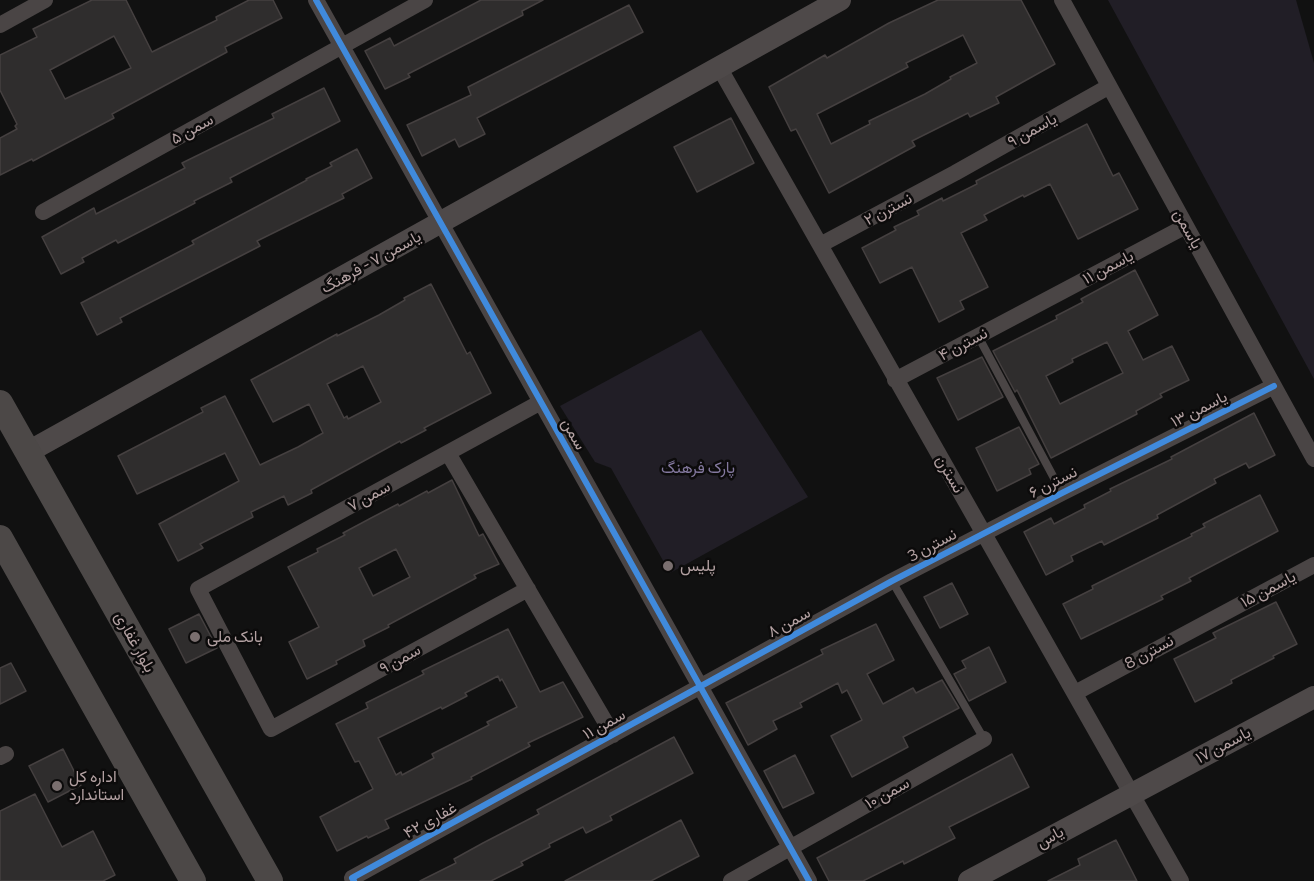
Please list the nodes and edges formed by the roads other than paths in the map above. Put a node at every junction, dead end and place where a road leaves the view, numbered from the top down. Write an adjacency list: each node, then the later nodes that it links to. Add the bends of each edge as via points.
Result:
1 (45, 0): 6 (street)
2 (316, 0): 7 (street, سمن)
3 (425, 0): 7 (street, سمن ۵)
4 (840, 0): 8 (street, یاسمن ۷ - فرهنگ)
5 (1062, 0): 9 (street, یاسمن)
6 (0, 25)
7 (341, 46): 11 (street, سمن ۵); 12 (street, سمن)
8 (719, 67): 12 (street, یاسمن ۷ - فرهنگ); 14 (street, نسترن)
9 (1108, 87): 10 (street, یاسمن ۹); 13 (street, یاسمن)
10 (956, 173): 14 (street, نسترن ۲)
11 (43, 212)
12 (441, 224): 19 (street, سمن); 21 (street, یاسمن ۷ - فرهنگ)
13 (1186, 226): 15 (street, یاسمن ۱۱); 18 (street, یاسمن)
14 (820, 245): 17 (street, نسترن)
15 (1030, 308): 16 (street, نسترن ۴)
16 (978, 336): 17 (street, نسترن ۴); 25 (lane)
17 (895, 380): 26 (street, نسترن)
18 (1274, 386): 23 (street, یاسمن ۱۳); 24 (street, یاسمن)
19 (541, 402): 22 (street, سمن ۷); 32 (street, سمن)
20 (0, 403): 21 (main road, بلوار غفاری)
21 (27, 452): 43 (main road, بلوار غفاری)
22 (448, 453): 30 (street); 35 (street, سمن ۷, via 198,589)
23 (1136, 455): 25 (street, نسترن ۶)
24 (1314, 459)
25 (1062, 493): 26 (street, نسترن ۶)
26 (984, 533): 29 (street, نسترن 3); 33 (street, نسترن)
27 (1, 543): 42 (main road)
28 (1314, 565): 31 (street, یاسمن ۱۵)
29 (892, 581): 32 (street, سمن ۸); 37 (lane)
30 (528, 590): 35 (street, سمن ۹); 36 (street)
31 (1223, 612): 33 (street, نسترن 8)
32 (699, 686): 36 (street, سمن ۱۱); 40 (street, سمن)
33 (1075, 693): 39 (street, نسترن)
34 (1314, 697): 39 (street, یاسمن ۱۷)
35 (271, 729)
36 (613, 735): 38 (street, سمن ۱۱)
37 (984, 739): 40 (street, سمن ۱۰)
38 (520, 785): 41 (street, غفاری ۴۲)
39 (1131, 793): 46 (street, یاس); 47 (street, نسترن)
40 (790, 847): 44 (street, سمن ۱۰); 45 (street, سمن)
41 (353, 879)
42 (193, 881)
43 (270, 881)
44 (731, 881)
45 (809, 881)
46 (969, 881)
47 (1181, 881)

